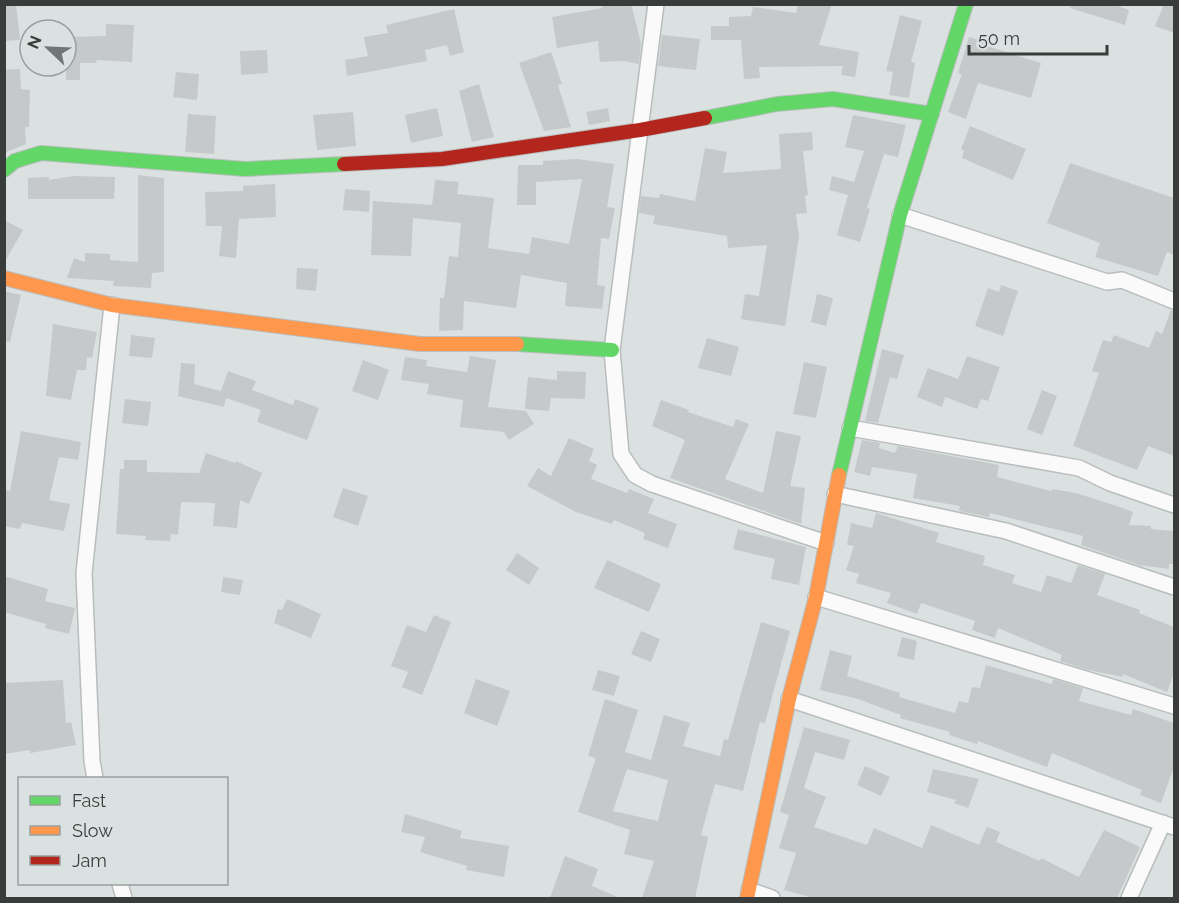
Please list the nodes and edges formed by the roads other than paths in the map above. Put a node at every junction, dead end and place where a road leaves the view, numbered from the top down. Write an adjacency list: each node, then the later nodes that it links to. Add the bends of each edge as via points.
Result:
1 (656, 4): 4 (street)
2 (966, 4): 3 (street)
3 (932, 114): 4 (street, via 833,99 777,104); 6 (street)
4 (640, 130): 5 (street, via 442,159 245,170 40,153 15,161); 10 (street)
5 (4, 170)
6 (900, 215): 8 (street, via 1107,282 1122,280); 11 (street)
7 (4, 278): 9 (street)
8 (1174, 302)
9 (112, 305): 10 (street, via 420,344 506,342); 19 (street, via 84,573)
10 (612, 350): 14 (street, via 621,454 635,475 723,510)
11 (850, 428): 12 (street); 13 (street, via 1079,468)
12 (835, 495): 14 (street); 15 (street, via 1006,531)
13 (1174, 505)
14 (826, 543): 16 (street)
15 (1174, 587)
16 (816, 597): 17 (street); 18 (street)
17 (789, 699): 20 (street); 21 (street)
18 (1174, 706)
19 (95, 777)
20 (1168, 825): 23 (street)
21 (748, 894): 22 (street)
22 (772, 898)
23 (1129, 898)

